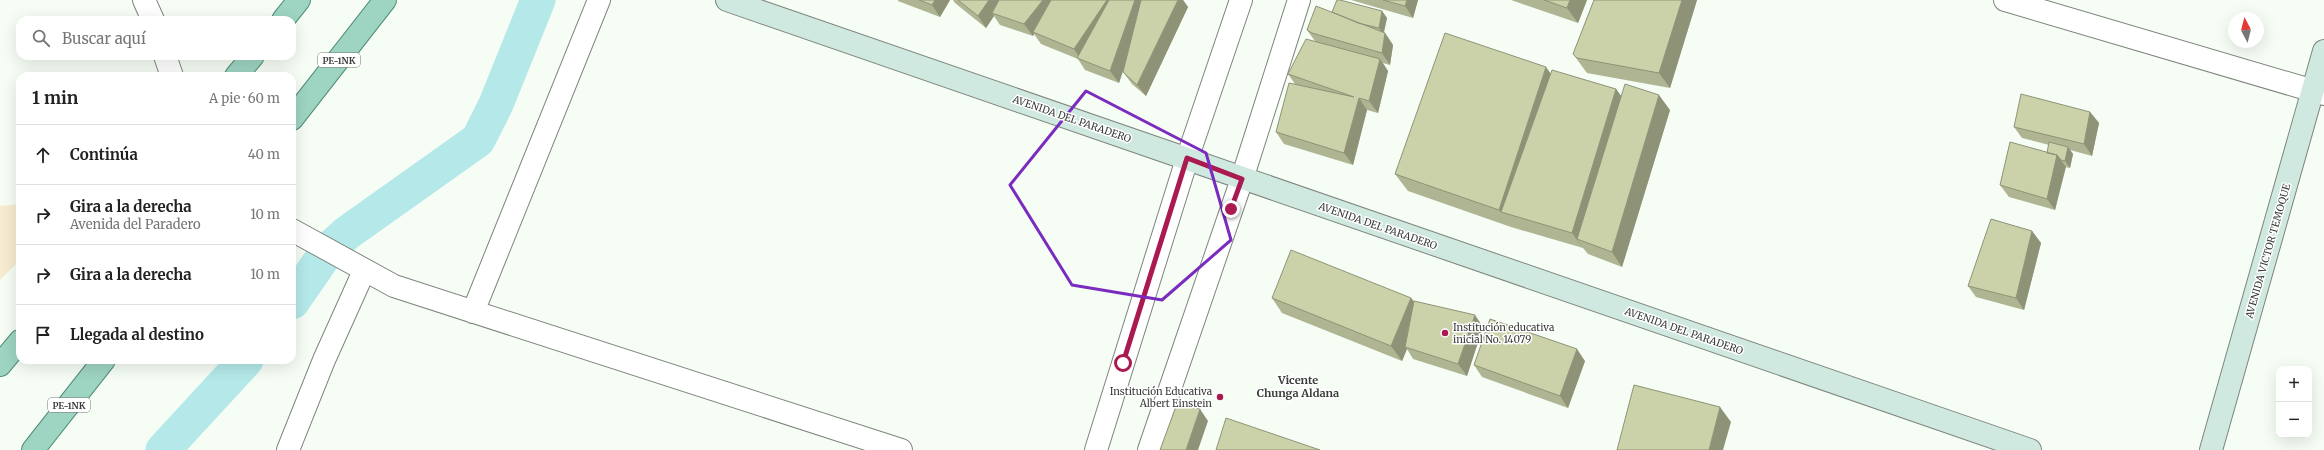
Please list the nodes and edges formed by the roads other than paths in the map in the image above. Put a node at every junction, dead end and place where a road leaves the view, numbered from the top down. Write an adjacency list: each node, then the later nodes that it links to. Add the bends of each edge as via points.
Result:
1 (144, 0): 9 (street)
2 (299, 0): 10 (main road)
3 (385, 0): 17 (main road, PE-1NK)
4 (598, 0): 22 (street)
5 (727, 0): 18 (street, AVENIDA DEL PARADERO)
6 (1240, 0): 18 (street)
7 (1300, 0): 19 (street)
8 (2005, 0): 16 (street)
9 (151, 16)
10 (286, 16)
11 (2324, 51): 16 (street, AVENIDA VICTOR TEMOQUE)
12 (166, 60): 14 (street)
13 (250, 60): 15 (main road)
14 (171, 72)
15 (239, 72)
16 (2319, 92): 32 (street, AVENIDA VICTOR TEMOQUE)
17 (296, 114)
18 (1187, 158): 19 (street, AVENIDA DEL PARADERO); 29 (street)
19 (1242, 179): 30 (street); 31 (street, AVENIDA DEL PARADERO)
20 (296, 232): 21 (street)
21 (364, 271): 22 (street, via 394,286); 27 (street, via 324,360)
22 (473, 312): 28 (street)
23 (16, 346): 25 (main road)
24 (101, 364): 26 (main road, PE-1NK)
25 (0, 365)
26 (33, 450)
27 (288, 450)
28 (901, 450)
29 (1096, 450)
30 (1149, 450)
31 (2030, 450)
32 (2211, 450)

